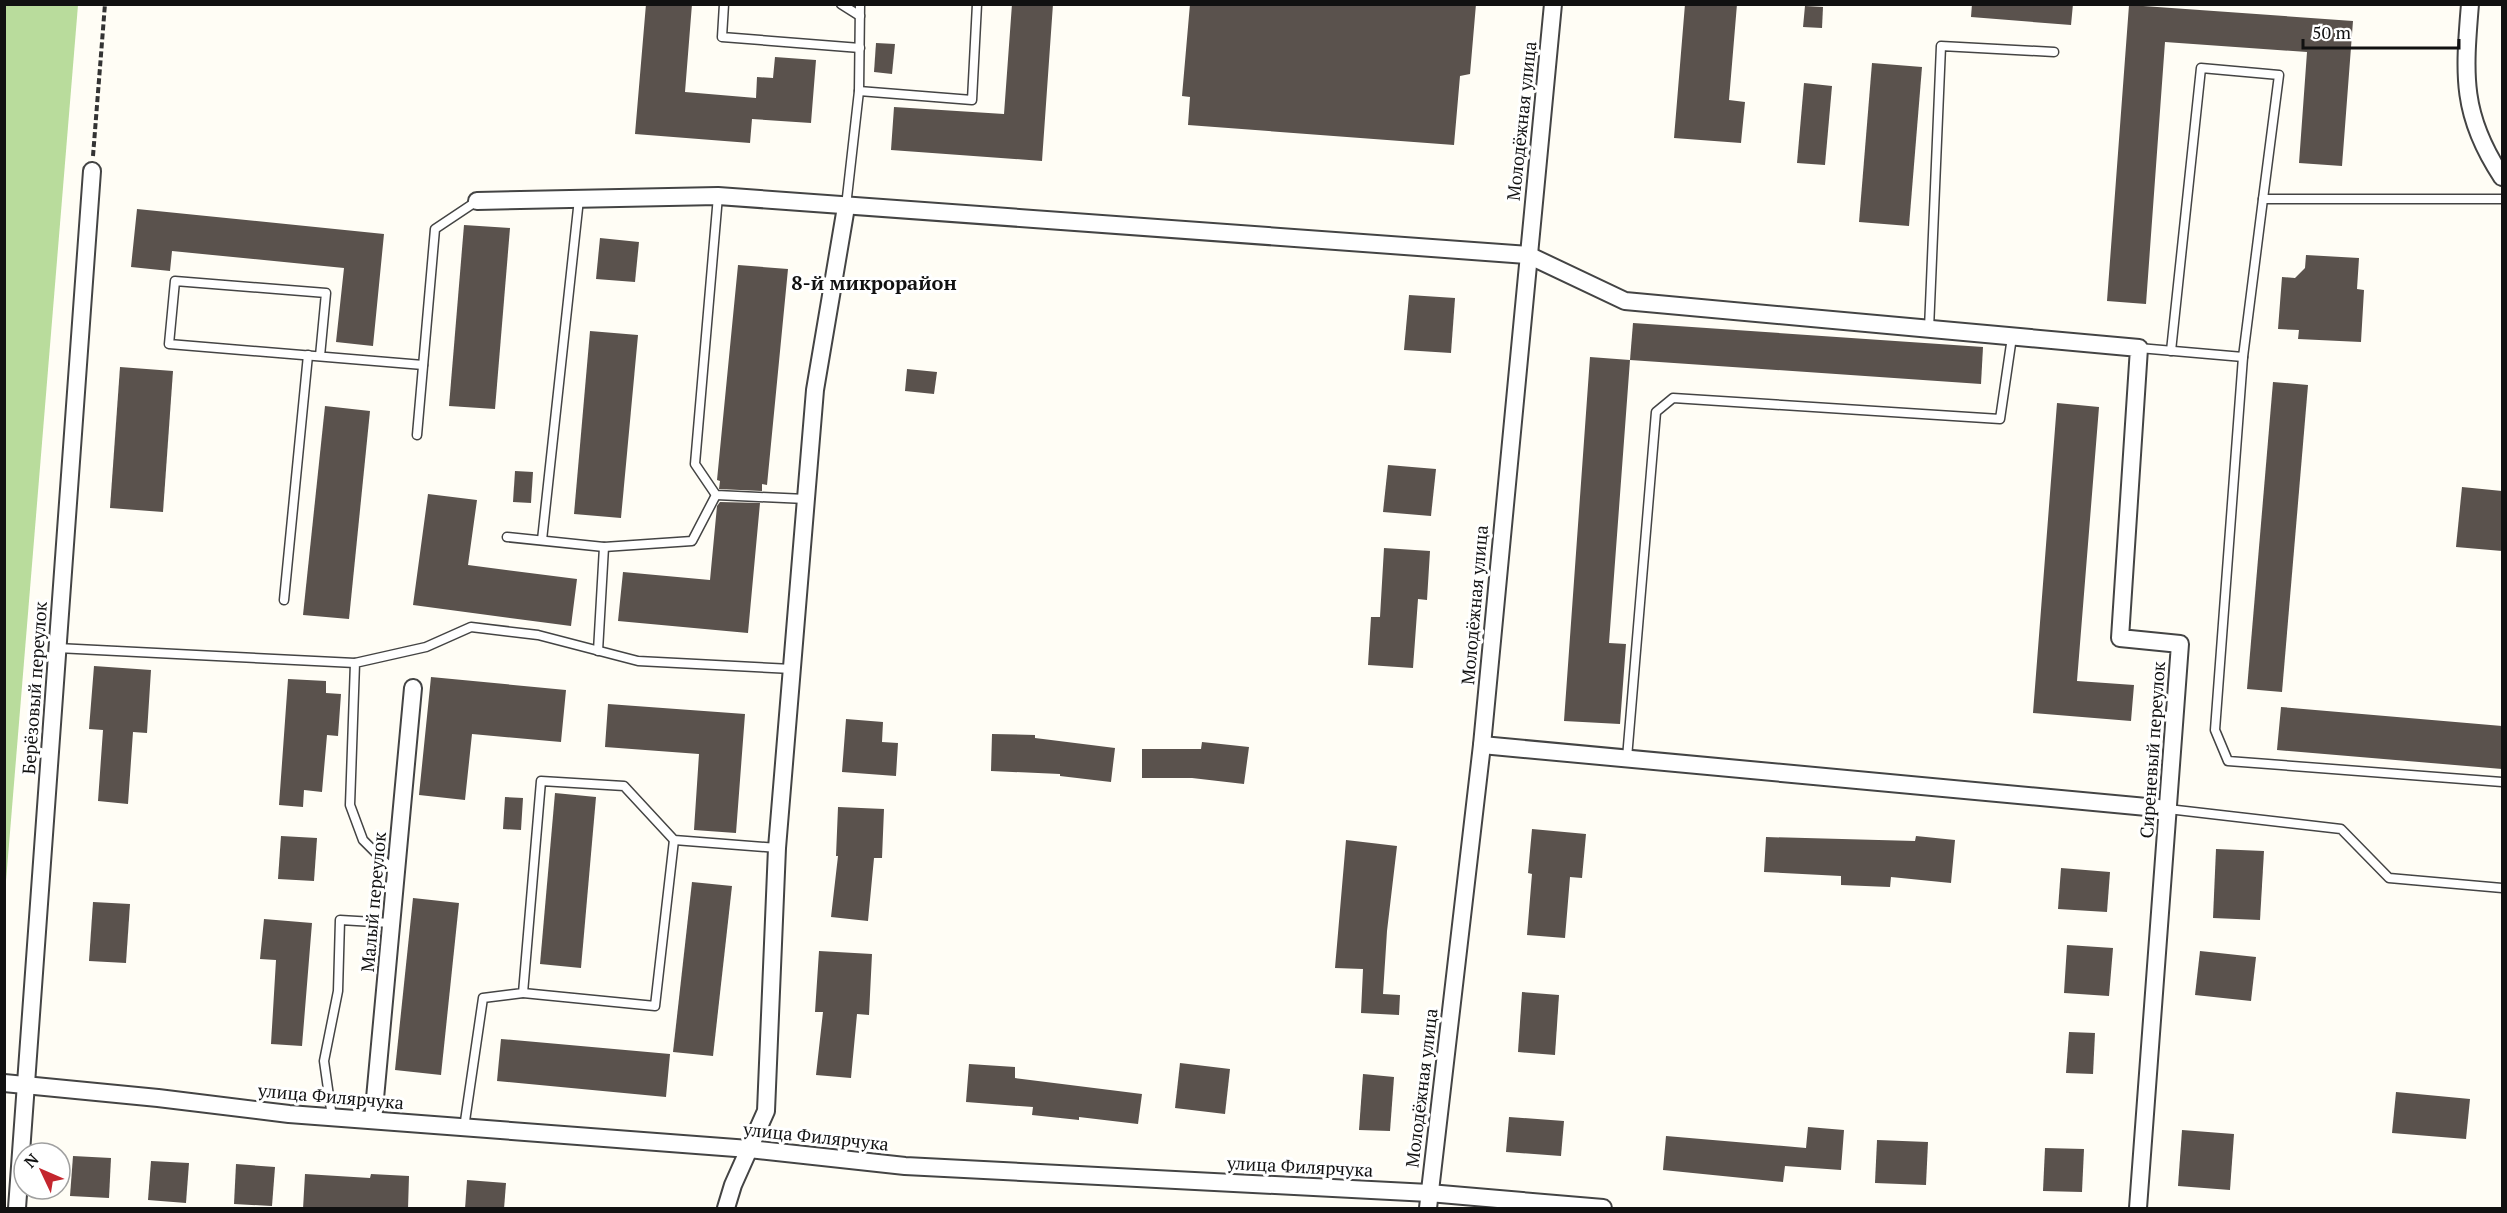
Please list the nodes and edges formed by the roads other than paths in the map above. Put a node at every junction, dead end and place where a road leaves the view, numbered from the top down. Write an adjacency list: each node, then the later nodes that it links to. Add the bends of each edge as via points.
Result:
1 (724, 4): 8 (lane, via 722,37)
2 (841, 4): 7 (lane)
3 (860, 4): 7 (lane)
4 (977, 4): 10 (lane, via 972,100)
5 (1553, 4): 19 (street, Молодёжная улица)
6 (2470, 4): 12 (street, via 2465,60 2472,120)
7 (860, 16): 8 (lane)
8 (860, 48): 10 (lane)
9 (2054, 52): 20 (lane, via 1941,46)
10 (859, 91): 18 (lane)
11 (92, 171): 35 (street, Берёзовый переулок)
12 (2502, 177)
13 (718, 196): 14 (street); 18 (street); 29 (lane, via 695,465)
14 (579, 199): 17 (street); 32 (lane)
15 (2263, 199): 16 (lane); 23 (lane, via 2279,75 2201,68); 26 (lane)
16 (2502, 199)
17 (477, 201): 27 (lane, via 435,229)
18 (846, 207): 19 (street); 30 (street, via 815,390)
19 (1528, 255): 20 (street, via 1624,301); 40 (street, Молодёжная улица)
20 (1929, 329): 21 (street)
21 (2012, 336): 22 (street); 41 (lane, via 2000,419 1673,398 1656,412)
22 (2139, 348): 23 (lane); 43 (street, Сиреневый переулок, via 2120,638 2180,644)
23 (2171, 351): 26 (lane)
24 (308, 355): 25 (lane); 25 (lane, via 168,344 175,281 326,293); 34 (lane)
25 (320, 356): 27 (lane)
26 (2243, 357): 42 (lane, via 2215,730 2228,761)
27 (423, 364): 28 (lane)
28 (417, 435)
29 (717, 495): 30 (lane); 33 (lane, via 692,541)
30 (806, 499): 38 (street)
31 (507, 537): 32 (lane)
32 (542, 540): 33 (lane)
33 (604, 547): 36 (lane)
34 (284, 600)
35 (57, 648): 37 (lane); 51 (street, Берёзовый переулок)
36 (598, 651): 37 (lane, via 538,635 471,627 426,647); 38 (lane, via 638,662)
37 (355, 663): 46 (lane, via 350,805 363,840)
38 (792, 669): 45 (street)
39 (413, 688): 46 (street, Малый переулок)
40 (1482, 745): 41 (street); 56 (street, Молодёжная улица)
41 (1627, 758): 43 (street)
42 (2502, 782)
43 (2168, 809): 47 (lane, via 2341,829 2390,878); 60 (street, Сиреневый переулок)
44 (674, 840): 45 (lane); 49 (lane, via 655,1006); 49 (lane, via 624,786 541,782)
45 (777, 848): 55 (street, via 766,1111)
46 (396, 873): 48 (street, Малый переулок)
47 (2502, 888)
48 (392, 922): 52 (lane, via 340,920 338,991 324,1061); 53 (street, Малый переулок)
49 (523, 993): 54 (lane, via 483,998)
50 (4, 1083): 51 (street, улица Филярчука)
51 (26, 1086): 52 (street, улица Филярчука); 57 (street, Берёзовый переулок)
52 (332, 1117): 53 (street, улица Филярчука)
53 (373, 1120): 54 (street, улица Филярчука)
54 (464, 1128): 55 (street, улица Филярчука)
55 (749, 1149): 56 (street, улица Филярчука, via 905,1166); 58 (street)
56 (1429, 1201): 59 (street, улица Филярчука)
57 (17, 1209)
58 (726, 1209)
59 (1603, 1209)
60 (2138, 1209)

